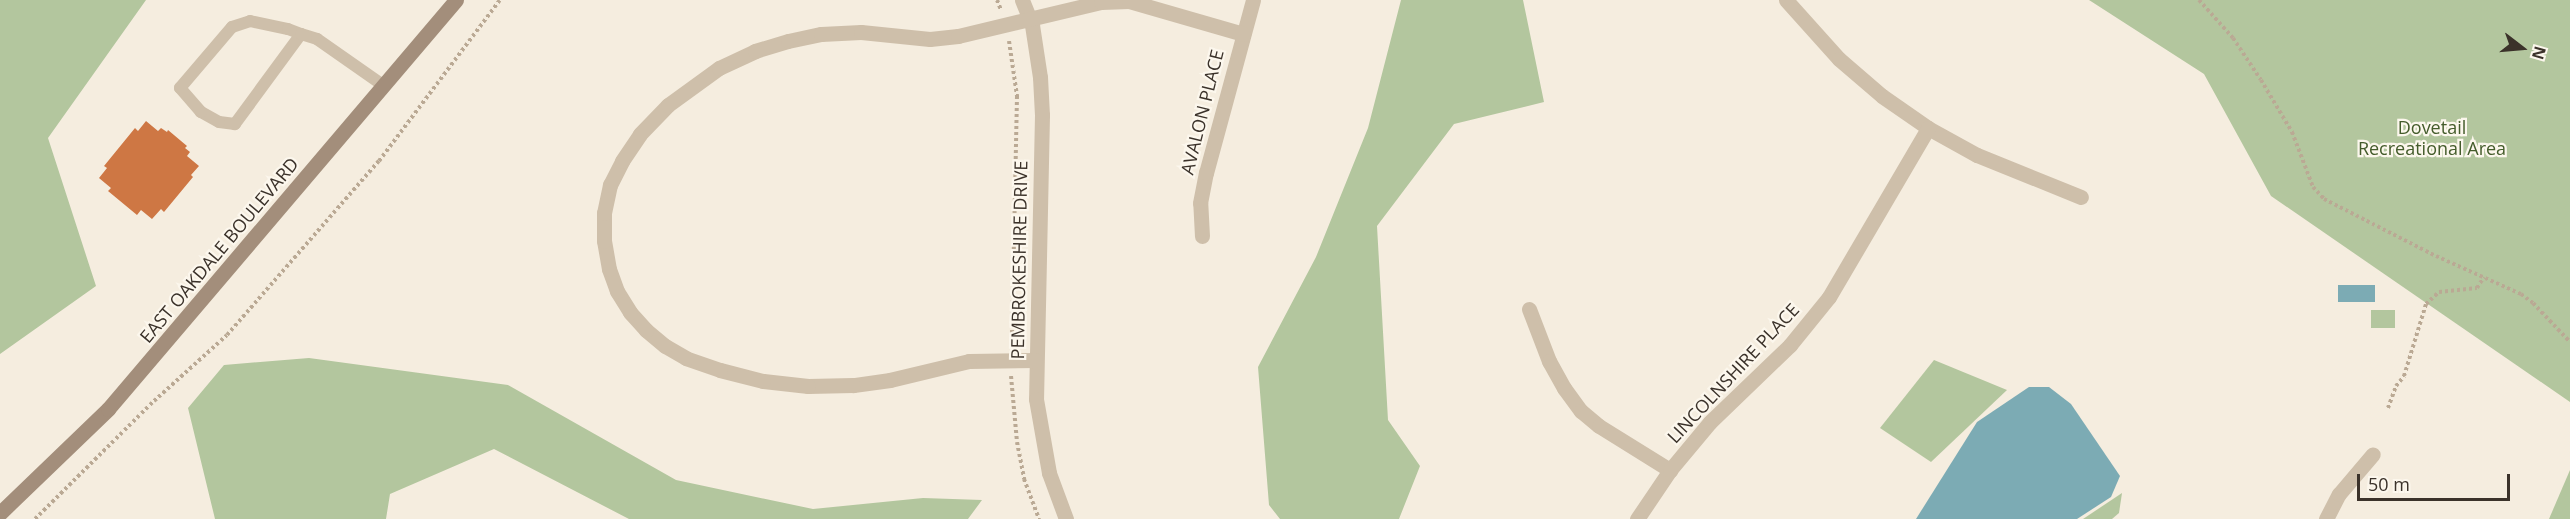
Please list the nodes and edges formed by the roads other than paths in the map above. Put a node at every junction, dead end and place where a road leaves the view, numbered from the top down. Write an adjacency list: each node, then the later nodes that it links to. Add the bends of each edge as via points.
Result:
1 (456, 0): 8 (main road, EAST OAKDALE BOULEVARD)
2 (1023, 0): 5 (street, PEMBROKESHIRE DRIVE)
3 (1253, 0): 7 (street, AVALON PLACE)
4 (1786, 0): 9 (street, via 1839,59)
5 (1029, 17): 7 (street, via 1101,2 1129,1); 13 (street, PEMBROKESHIRE DRIVE, via 1040,77 1042,115); 13 (street, via 930,39 861,32 821,34 755,51 719,68 668,105 622,160 610,185 604,241 617,291 646,330 686,358 720,370 796,385 852,385 969,361)
6 (301, 34): 6 (lane, via 250,21 232,27 180,88 201,112 219,122 235,124); 8 (lane, via 317,39)
7 (1243, 34): 11 (street, AVALON PLACE, via 1206,172 1200,203)
8 (384, 86): 16 (main road, EAST OAKDALE BOULEVARD, via 108,409)
9 (1928, 128): 10 (street, via 1977,155); 15 (street, LINCOLNSHIRE PLACE, via 1829,297 1790,345 1710,422)
10 (2081, 197)
11 (1202, 236)
12 (1529, 309): 15 (street, via 1549,361 1581,411)
13 (1035, 360): 17 (street, PEMBROKESHIRE DRIVE, via 1040,436)
14 (2373, 454): 19 (street, via 2339,494)
15 (1670, 470): 18 (street, LINCOLNSHIRE PLACE)
16 (0, 513)
17 (1066, 519)
18 (1637, 519)
19 (2326, 519)

